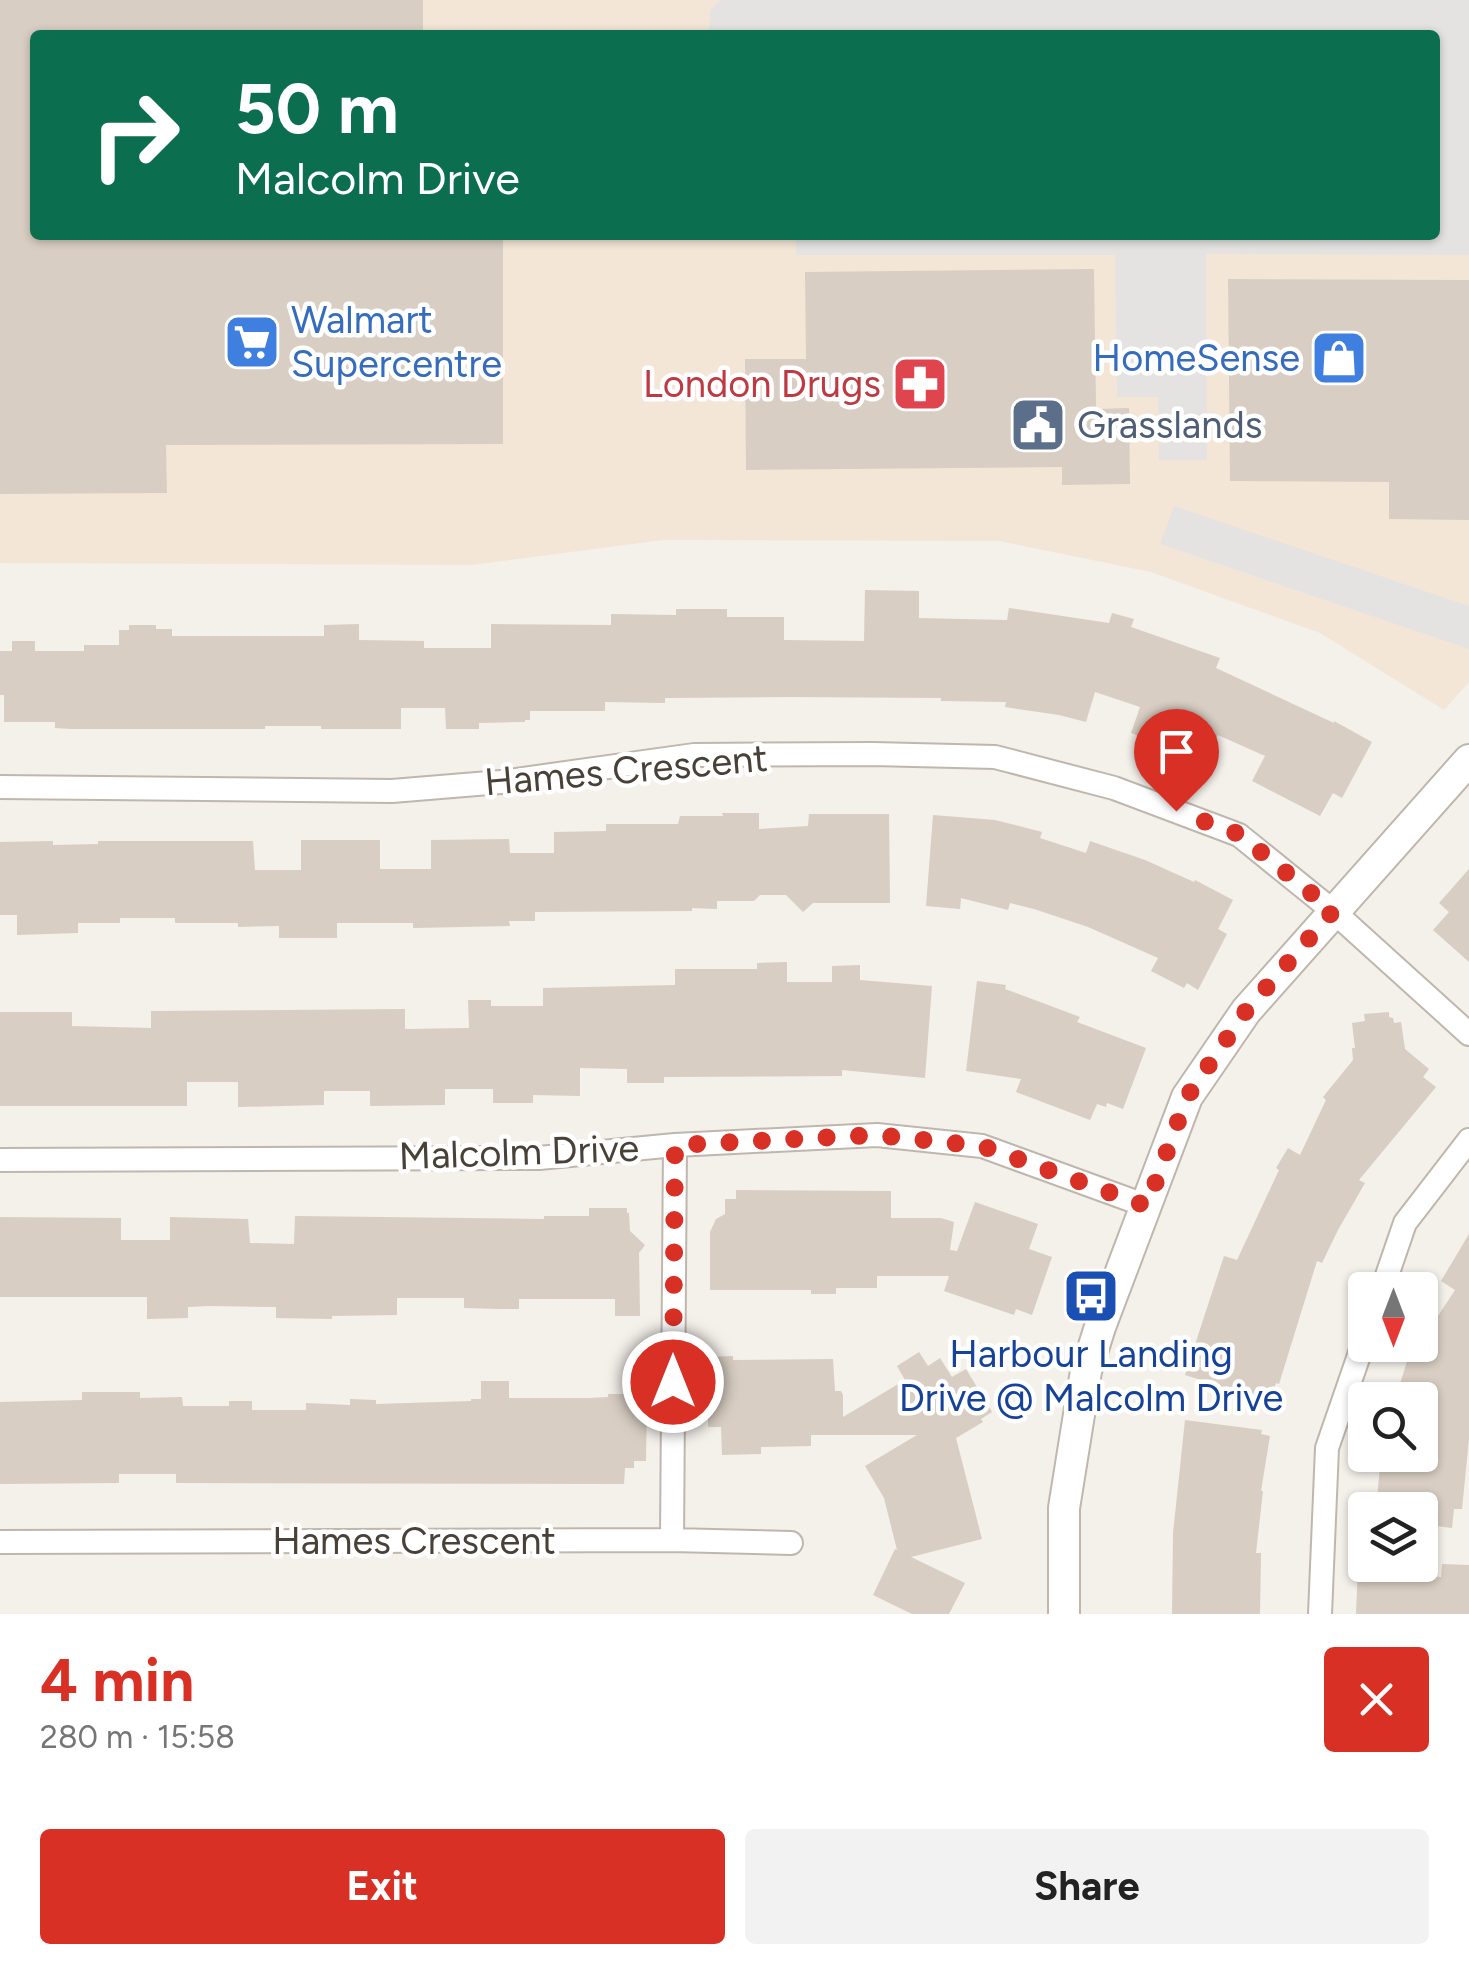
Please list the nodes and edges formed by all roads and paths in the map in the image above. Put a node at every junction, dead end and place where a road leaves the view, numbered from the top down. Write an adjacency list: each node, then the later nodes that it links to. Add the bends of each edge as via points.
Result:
1 (1469, 760): 3 (street)
2 (0, 786): 3 (street, Hames Crescent, via 392,791 694,755 995,757 1114,788 1239,834)
3 (1333, 911): 4 (street, Hames Crescent); 8 (street, via 1246,1011 1187,1097)
4 (1469, 1034)
5 (1469, 1140): 9 (street, via 1405,1223)
6 (675, 1145): 7 (street, Malcolm Drive, via 540,1158); 8 (street, Malcolm Drive, via 876,1135 982,1146); 11 (street)
7 (0, 1160)
8 (1147, 1206): 14 (street, via 1086,1372 1064,1508)
9 (1388, 1272)
10 (1357, 1362): 15 (street, via 1327,1448)
11 (672, 1540): 12 (street, Hames Crescent); 13 (street, Hames Crescent)
12 (0, 1542)
13 (791, 1543)
14 (1064, 1614)
15 (1320, 1614)

